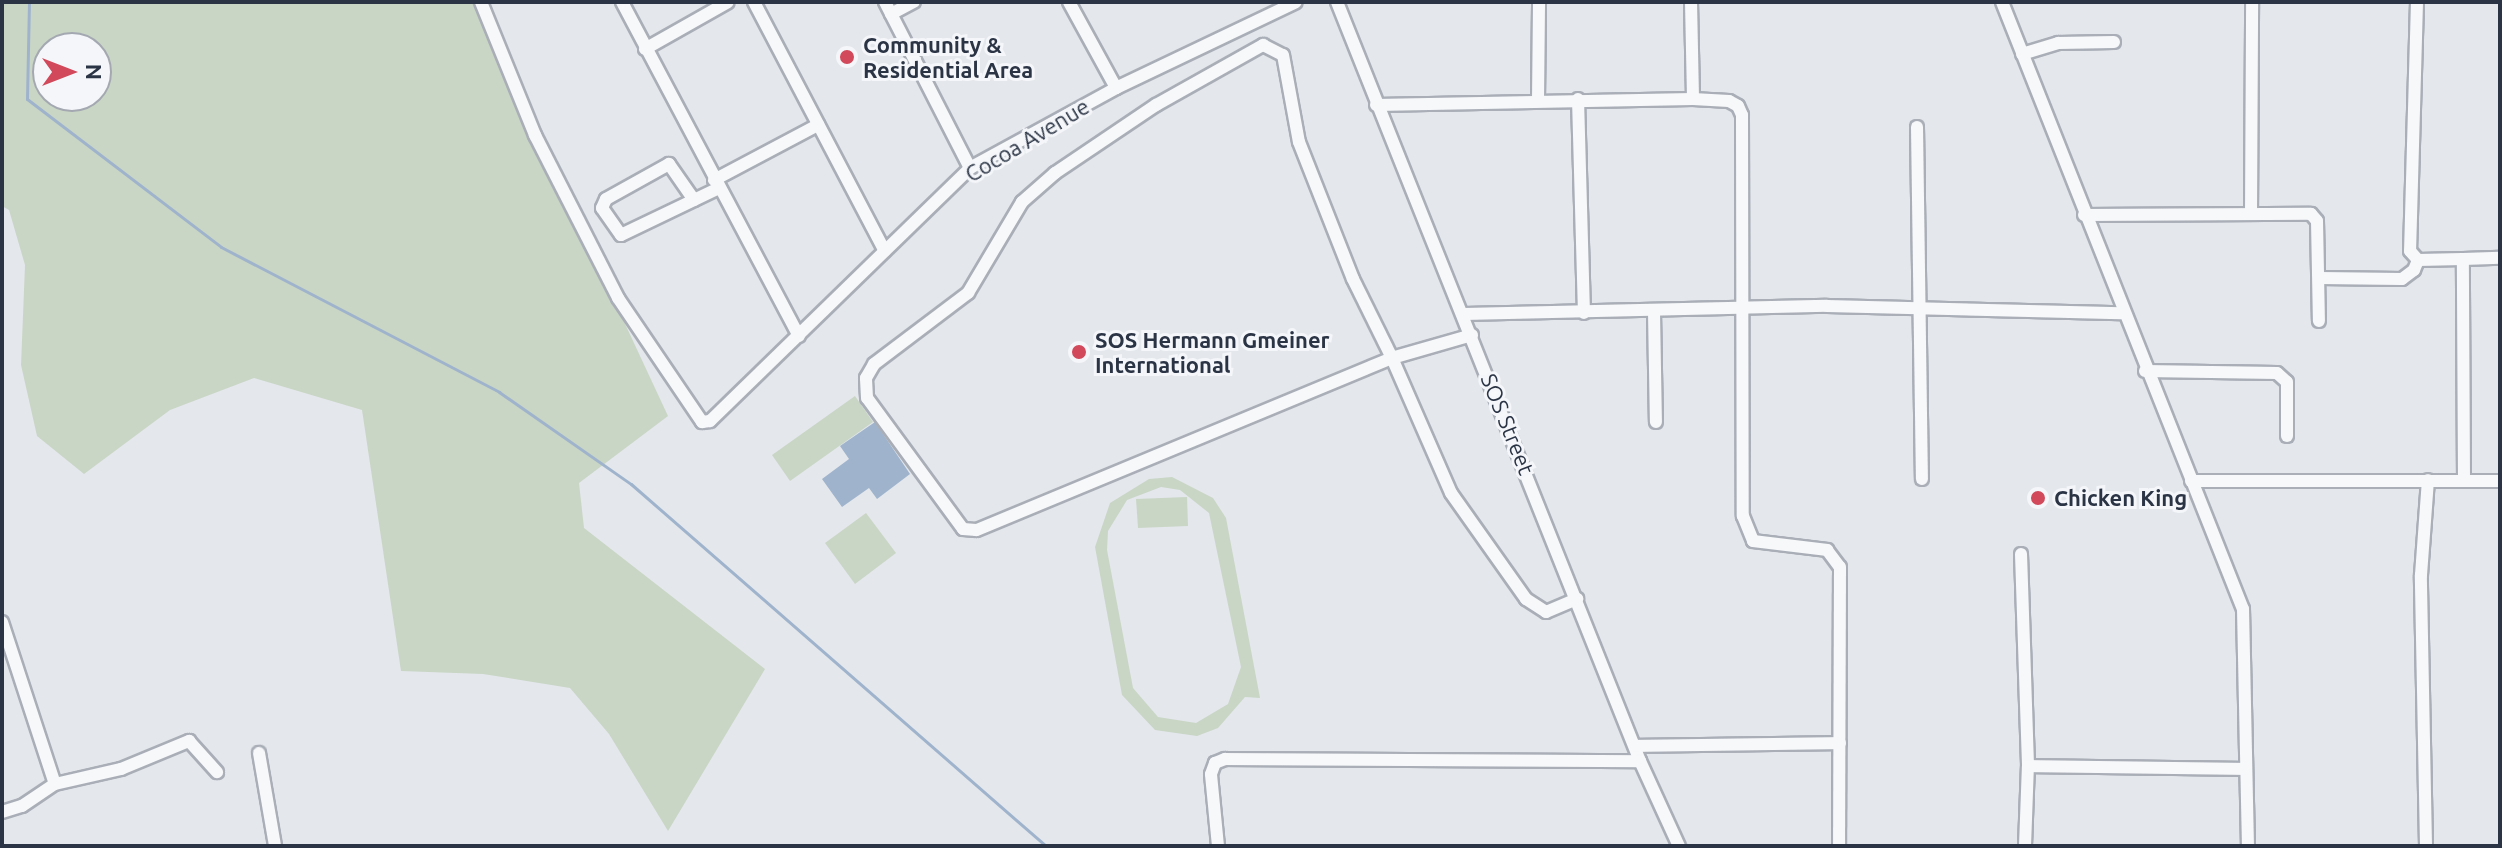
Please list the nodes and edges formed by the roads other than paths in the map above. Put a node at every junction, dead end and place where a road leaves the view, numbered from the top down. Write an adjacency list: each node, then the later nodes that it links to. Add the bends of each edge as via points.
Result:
1 (481, 2): 43 (street, Cocoa Avenue, via 535,135 618,298 696,419 710,421)
2 (622, 2): 16 (street)
3 (728, 2): 16 (street)
4 (754, 2): 23 (street)
5 (914, 2): 14 (street)
6 (1069, 2): 18 (street)
7 (1296, 2): 18 (street, Cocoa Avenue)
8 (1337, 2): 22 (street, SOS Street)
9 (1539, 2): 21 (street)
10 (1691, 2): 20 (street)
11 (2002, 2): 17 (street)
12 (2252, 2): 28 (street)
13 (2417, 2): 33 (street, via 2408,236)
14 (888, 8): 25 (street)
15 (2114, 42): 17 (street, via 2058,43)
16 (645, 49): 26 (street)
17 (2022, 54): 29 (street)
18 (1116, 88): 25 (street, Cocoa Avenue)
19 (1578, 99): 20 (street); 21 (street); 38 (street)
20 (1693, 99): 36 (street, via 1729,101 1742,115)
21 (1538, 101): 22 (street)
22 (1376, 105): 40 (street, SOS Street)
23 (818, 125): 26 (street); 30 (street)
24 (1917, 127): 35 (street)
25 (970, 168): 30 (street, Cocoa Avenue)
26 (716, 184): 27 (street); 43 (street)
27 (694, 200): 27 (street, via 621,235 602,208 606,199 669,164)
28 (2251, 214): 29 (street); 34 (street, via 2311,214 2317,221)
29 (2084, 215): 39 (street)
30 (885, 251): 43 (street, Cocoa Avenue)
31 (2500, 258): 32 (street)
32 (2463, 259): 33 (street); 50 (street)
33 (2418, 260): 34 (street, via 2402,279)
34 (2320, 278): 41 (street)
35 (1916, 308): 36 (street); 39 (street); 48 (street)
36 (1742, 309): 37 (street); 56 (street, via 1745,528 1753,541 1764,545 1827,550 1840,567)
37 (1654, 312): 38 (street); 46 (street)
38 (1584, 313): 40 (street)
39 (2121, 313): 45 (street)
40 (1464, 314): 42 (street, SOS Street)
41 (2319, 321)
42 (1472, 335): 44 (street); 54 (street, SOS Street)
43 (799, 336)
44 (1392, 358): 44 (street, via 969,531 958,524 865,390 874,364 968,293 1022,202 1055,173 1156,105 1263,45 1283,55 1291,118 1303,154 1353,279); 54 (street, via 1451,493 1526,599 1546,612)
45 (2145, 371): 47 (street, via 2284,376); 51 (street)
46 (1656, 422)
47 (2287, 436)
48 (1922, 479)
49 (2428, 480): 50 (street); 51 (street); 71 (street, via 2421,575)
50 (2464, 480): 52 (street)
51 (2191, 481): 61 (street, via 2243,609)
52 (2500, 481)
53 (2021, 554): 60 (street)
54 (1577, 599): 57 (street, SOS Street)
55 (2, 622): 63 (street)
56 (1840, 743): 57 (street); 68 (street)
57 (1635, 746): 59 (street, SOS Street)
58 (259, 753): 65 (street)
59 (1640, 761): 66 (street, via 1225,759 1215,763 1211,774); 67 (street, SOS Street)
60 (2028, 766): 61 (street); 69 (street)
61 (2244, 769): 70 (street)
62 (217, 772): 63 (street, via 189,741 121,769)
63 (55, 784): 64 (street, via 22,806)
64 (2, 812)
65 (275, 846)
66 (1218, 846)
67 (1679, 846)
68 (1839, 846)
69 (2025, 846)
70 (2248, 846)
71 (2426, 846)

